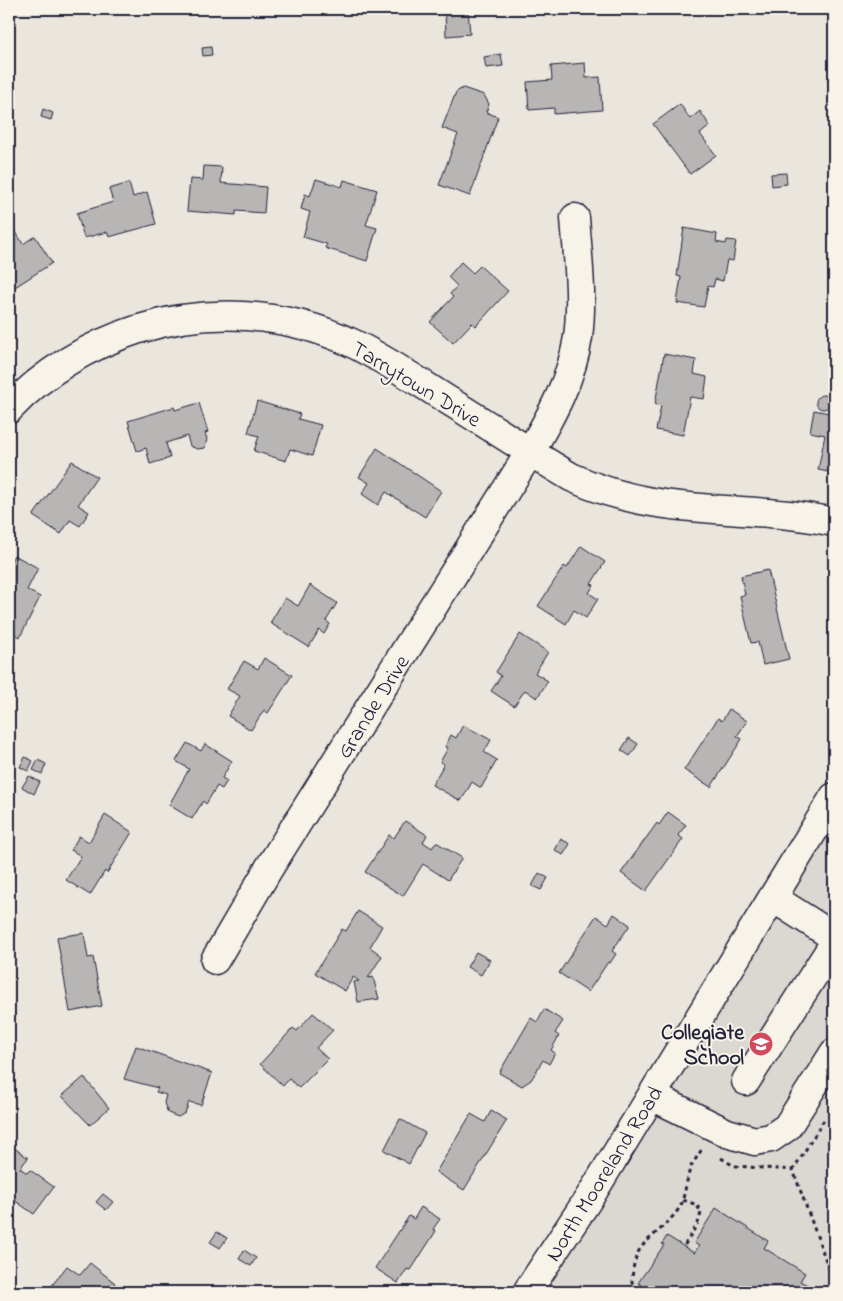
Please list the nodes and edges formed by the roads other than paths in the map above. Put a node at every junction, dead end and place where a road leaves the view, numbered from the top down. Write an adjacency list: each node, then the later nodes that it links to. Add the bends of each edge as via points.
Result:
1 (575, 218): 3 (street, Grande Drive, via 580,292 578,337 563,390)
2 (9, 409): 3 (street, Tarrytown Drive, via 38,381 63,364 120,335 194,317 246,316 306,326 354,344)
3 (530, 452): 4 (street, Tarrytown Drive, via 594,488 637,501); 8 (street, Grande Drive, via 269,868)
4 (834, 522)
5 (834, 797): 6 (street, North Mooreland Road)
6 (773, 898): 7 (street); 11 (street, North Mooreland Road)
7 (834, 937): 10 (street, via 833,945)
8 (215, 960)
9 (834, 1053): 11 (street, via 787,1127 771,1138 755,1141)
10 (746, 1081)
11 (652, 1096): 12 (street, North Mooreland Road)
12 (527, 1292)

